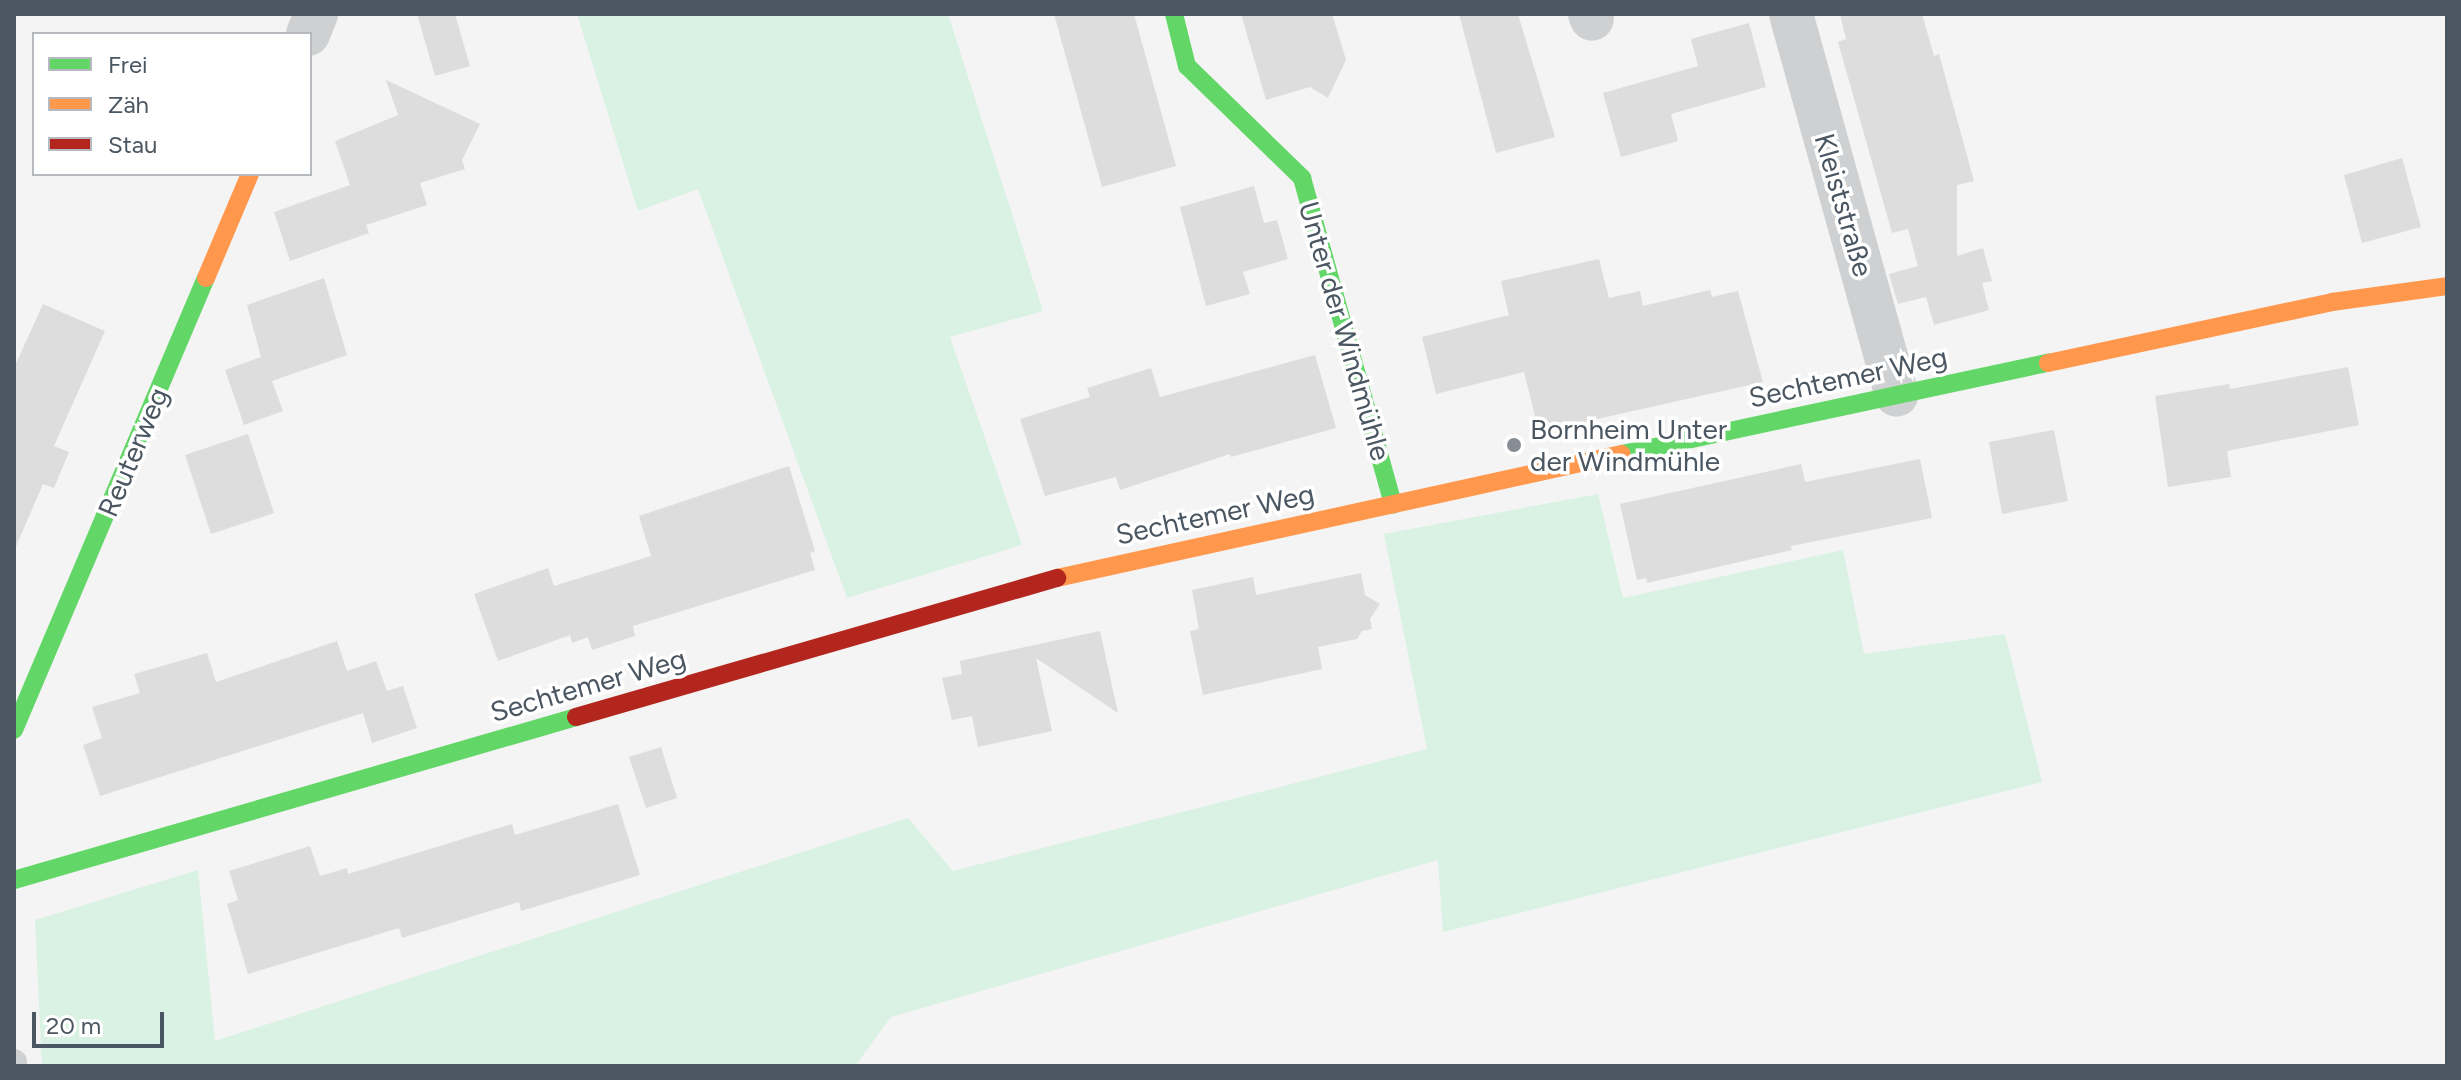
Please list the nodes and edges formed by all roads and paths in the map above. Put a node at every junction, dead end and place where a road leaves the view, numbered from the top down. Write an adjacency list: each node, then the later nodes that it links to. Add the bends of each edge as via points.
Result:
1 (1174, 14): 6 (street, Unter der Windmühle, via 1187,66 1302,178)
2 (1791, 14): 5 (street, Kleiststraße)
3 (249, 176): 7 (street, Reuterweg)
4 (2447, 286): 5 (street, Sechtemer Weg, via 2332,302)
5 (1897, 395): 6 (street, Sechtemer Weg)
6 (1393, 505): 8 (street, Sechtemer Weg, via 1095,567)
7 (14, 730)
8 (14, 880)

